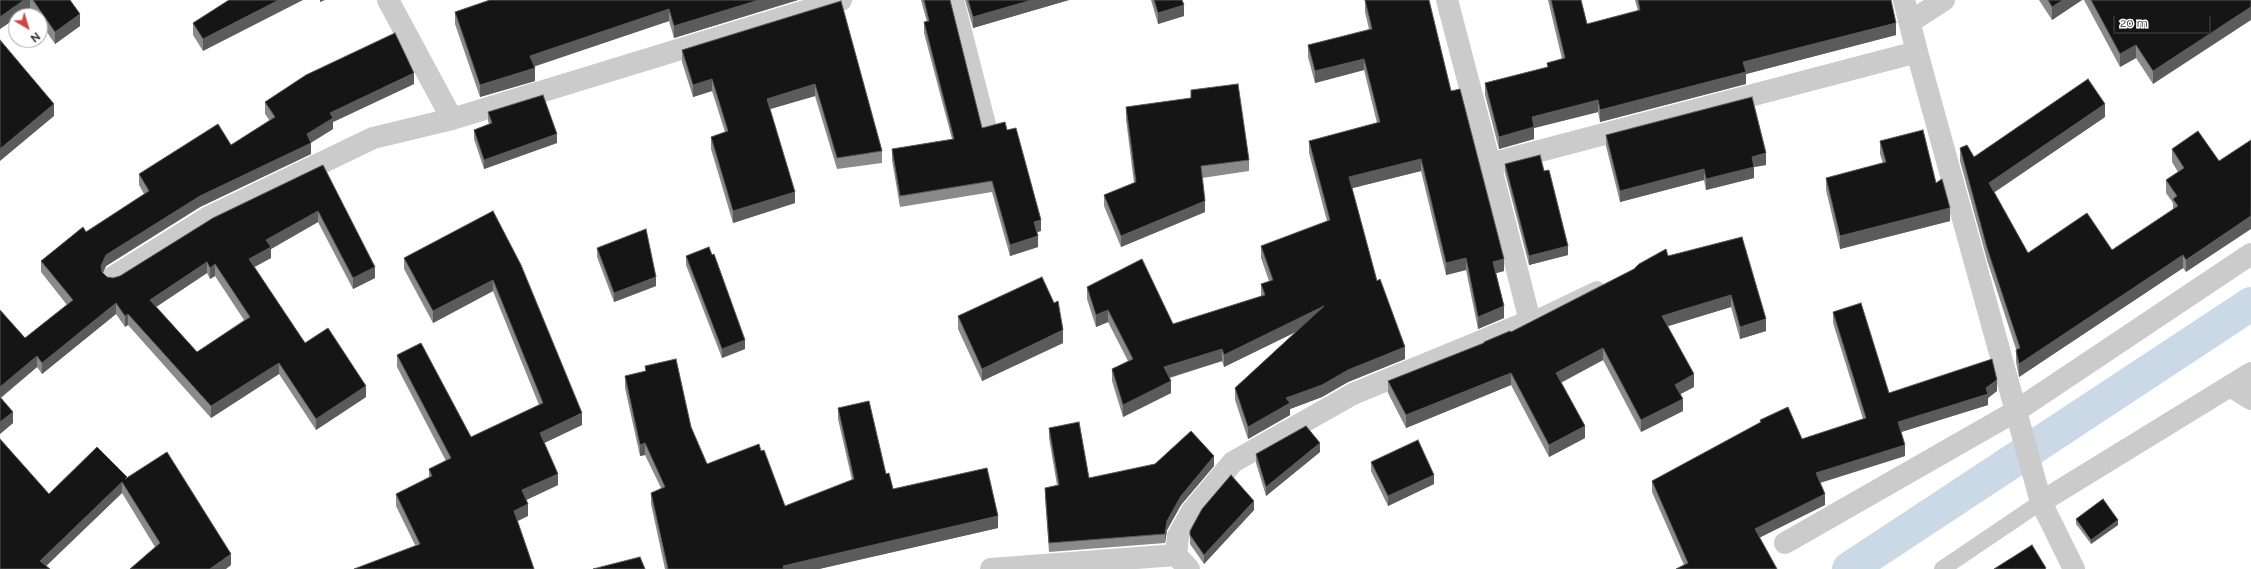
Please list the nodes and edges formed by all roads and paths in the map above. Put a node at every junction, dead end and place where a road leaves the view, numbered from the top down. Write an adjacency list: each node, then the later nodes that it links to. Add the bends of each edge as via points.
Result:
1 (388, 0): 9 (street)
2 (841, 0): 9 (street)
3 (956, 0): 10 (lane)
4 (1448, 0): 11 (street)
5 (1904, 0): 7 (street)
6 (1944, 0): 7 (street)
7 (1910, 22): 8 (street)
8 (1917, 52): 11 (street); 19 (street)
9 (452, 119): 13 (street, via 373,138 208,218)
10 (989, 128)
11 (1490, 164): 15 (street)
12 (2251, 254): 19 (street)
13 (113, 277)
14 (1609, 283): 15 (lane)
15 (1530, 321): 22 (street, via 1353,394 1233,462 1192,511 1178,536)
16 (2251, 373): 17 (street)
17 (2230, 386): 18 (street); 20 (street)
18 (2251, 399)
19 (2016, 411): 20 (street); 21 (street)
20 (2041, 502): 24 (lane); 25 (street)
21 (1785, 543)
22 (1183, 562): 23 (street)
23 (991, 569)
24 (1942, 569)
25 (2074, 569)

